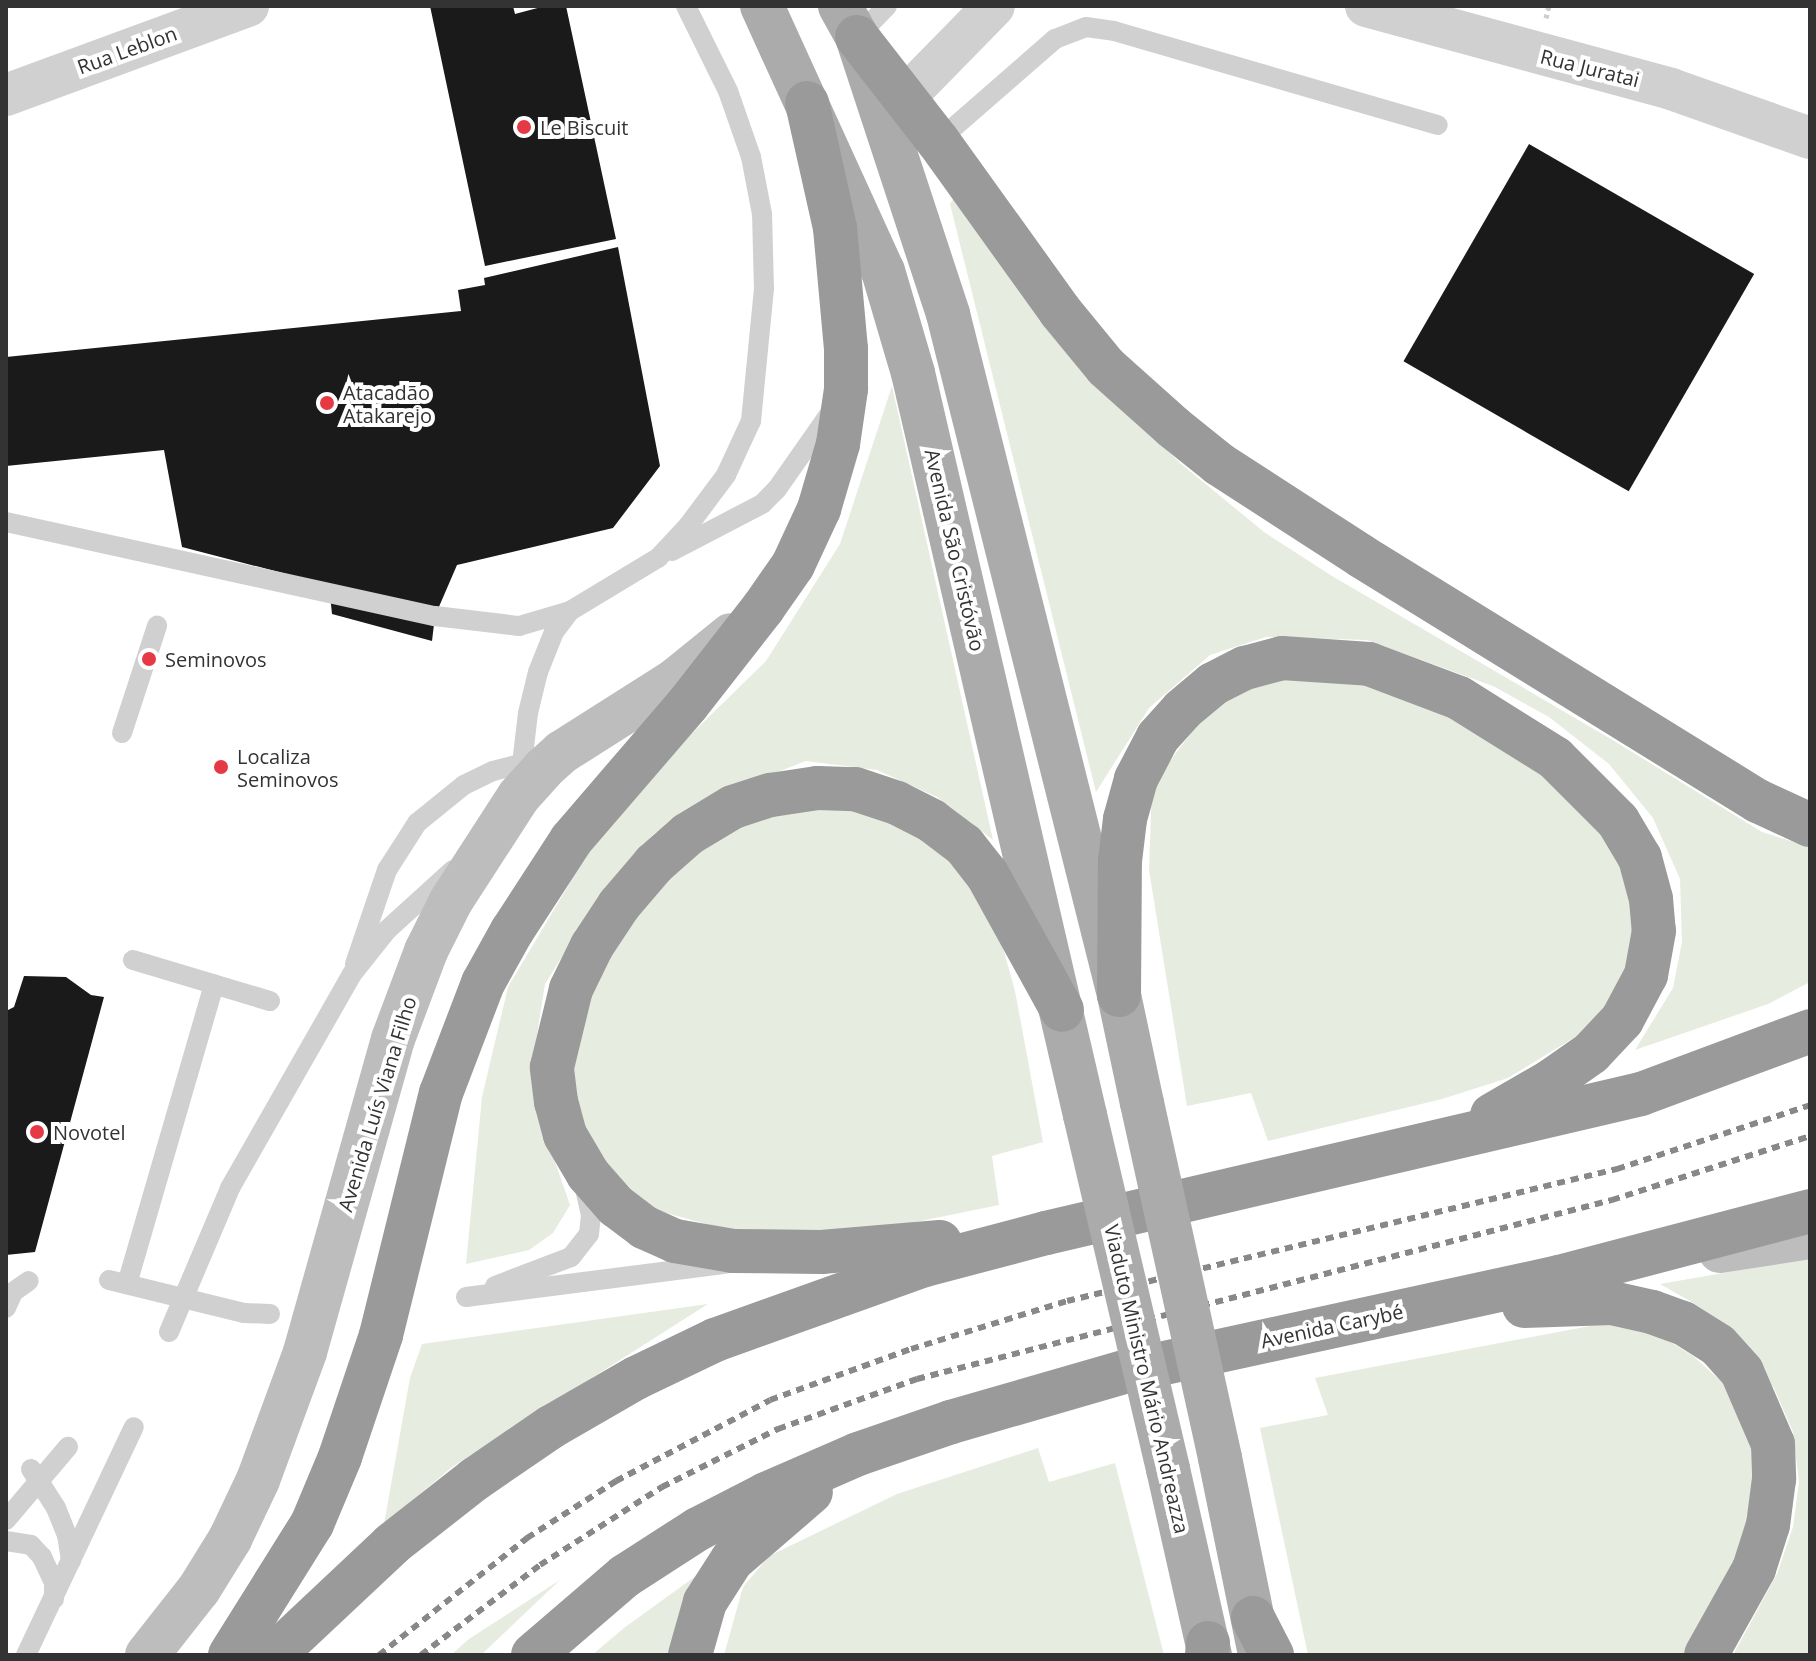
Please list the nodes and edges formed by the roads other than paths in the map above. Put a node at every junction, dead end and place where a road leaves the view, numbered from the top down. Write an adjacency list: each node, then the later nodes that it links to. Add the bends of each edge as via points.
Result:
1 (248, 6): 8 (street, Rua Leblon)
2 (686, 6): 16 (lane, via 728,91 751,157 762,214 764,289 751,421 726,475)
3 (762, 6): 10 (main road, Avenida São Cristóvão)
4 (887, 6): 7 (lane)
5 (994, 6): 9 (street)
6 (1366, 6): 12 (street, Rua Juratai, via 1671,89)
7 (848, 22): 9 (highway); 27 (main road, via 948,314)
8 (6, 95)
9 (905, 97): 13 (highway)
10 (807, 103): 14 (highway, via 835,228); 29 (main road, Avenida São Cristóvão, via 883,271 913,373)
11 (1438, 125): 13 (lane, via 1086,27 1055,39)
12 (1810, 138)
13 (938, 141): 22 (highway, via 1022,262 1106,367 1219,464 1758,801)
14 (846, 389): 16 (lane, via 762,504); 17 (highway, via 838,444 819,509 793,565)
15 (6, 522): 18 (lane, via 435,616 519,626)
16 (658, 558): 18 (lane)
17 (763, 608): 21 (main road, Avenida Luís Viana Filho, via 674,681); 57 (highway, via 571,840 483,983 441,1093 381,1335 340,1457 312,1524)
18 (570, 611): 21 (lane, via 554,632 528,713)
19 (157, 626): 20 (lane)
20 (122, 733)
21 (542, 758): 23 (main road, Avenida Luís Viana Filho); 25 (lane, via 464,785 417,823 387,870)
22 (1810, 825)
23 (492, 837): 25 (lane, via 387,930); 56 (main road, Avenida Luís Viana Filho, via 426,951 393,1039 305,1352 258,1480 199,1589)
24 (133, 960): 26 (lane)
25 (352, 974): 40 (lane, via 230,1188)
26 (214, 984): 28 (lane); 40 (lane, via 118,1282)
27 (1119, 995): 32 (highway, via 1125,819 1136,779 1158,737 1182,710 1213,684 1282,658 1369,664 1459,698 1555,758 1618,821 1640,858 1654,931 1640,987 1622,1020 1591,1053); 53 (main road, bridge)
28 (270, 1001)
29 (1062, 1010): 31 (main road, Avenida São Cristóvão); 33 (highway, via 987,874 964,845 932,821 855,789 771,795 733,807 688,834 654,864 592,946 571,989 552,1067 565,1135)
30 (1810, 1031): 32 (highway, via 1641,1094)
31 (1085, 1115): 54 (main road, Viaduto Ministro Mário Andreazza, bridge)
32 (1445, 1142): 35 (highway)
33 (577, 1154): 37 (highway, via 616,1206 675,1241 733,1251); 37 (lane, via 591,1215 589,1234 571,1257 466,1297)
34 (1810, 1211): 38 (highway, Avenida Carybé)
35 (1046, 1233): 37 (highway); 58 (highway, via 856,1287 715,1340 636,1378 475,1479 392,1544)
36 (1810, 1237): 38 (main road)
37 (821, 1252)
38 (1559, 1277): 43 (highway, Avenida Carybé)
39 (29, 1281): 41 (lane, via 13,1292)
40 (184, 1297): 42 (lane, via 244,1313); 44 (lane)
41 (6, 1308)
42 (270, 1314)
43 (1370, 1318): 47 (highway, Avenida Carybé, via 1128,1371); 61 (highway, via 1612,1303 1683,1323 1718,1345 1742,1372 1760,1408 1773,1444 1774,1479 1768,1525 1754,1569)
44 (169, 1332)
45 (134, 1427): 51 (lane)
46 (68, 1447): 48 (lane)
47 (858, 1454): 59 (highway, via 698,1529 625,1576); 60 (highway, via 732,1560 705,1602)
48 (36, 1475): 49 (lane); 51 (lane, via 67,1535)
49 (6, 1520)
50 (6, 1541): 52 (lane, via 31,1545 42,1557 54,1583)
51 (71, 1561): 52 (lane)
52 (54, 1599): 55 (lane)
53 (1262, 1643)
54 (1208, 1651)
55 (26, 1655)
56 (147, 1655)
57 (230, 1655)
58 (274, 1655)
59 (533, 1655)
60 (690, 1655)
61 (1706, 1655)

